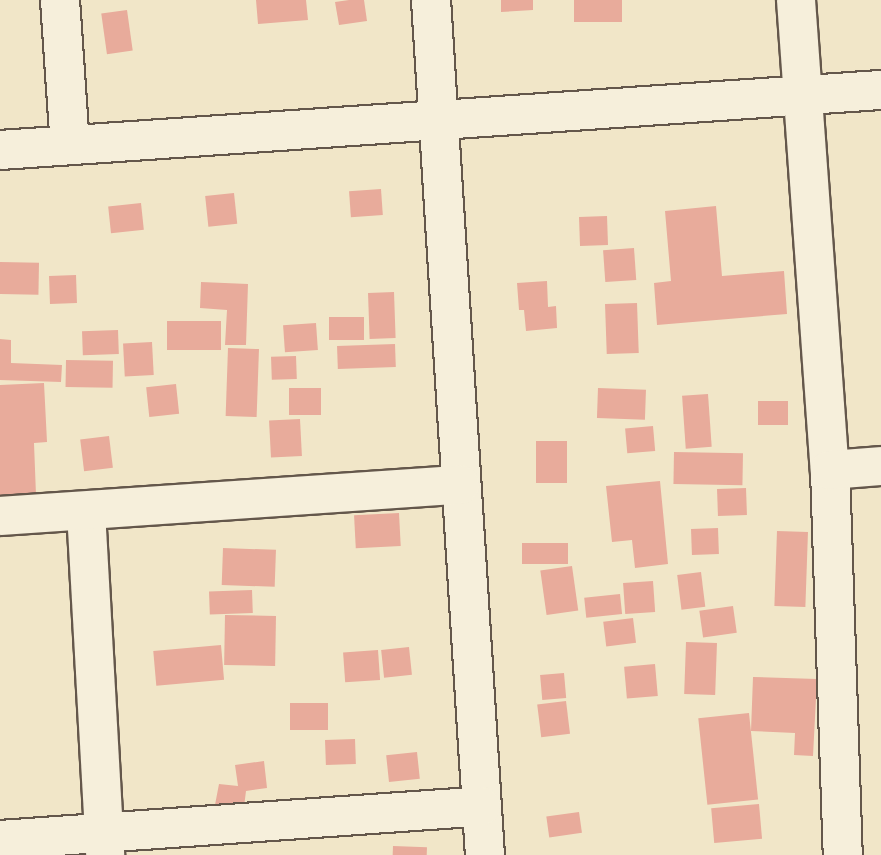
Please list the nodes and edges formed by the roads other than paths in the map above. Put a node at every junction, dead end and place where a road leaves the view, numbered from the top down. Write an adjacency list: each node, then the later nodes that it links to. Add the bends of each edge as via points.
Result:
1 (61, 0): 7 (street)
2 (431, 0): 6 (street)
3 (796, 0): 5 (street)
4 (881, 90): 5 (street)
5 (802, 96): 6 (street); 10 (street)
6 (439, 122): 7 (street); 11 (street)
7 (70, 145): 8 (street)
8 (0, 150)
9 (881, 466): 10 (street)
10 (830, 470): 18 (street)
11 (460, 485): 12 (street); 14 (street)
12 (86, 511): 13 (street); 16 (street)
13 (0, 516)
14 (481, 806): 16 (street); 17 (street)
15 (0, 840): 16 (street)
16 (105, 844)
17 (485, 855)
18 (843, 855)

